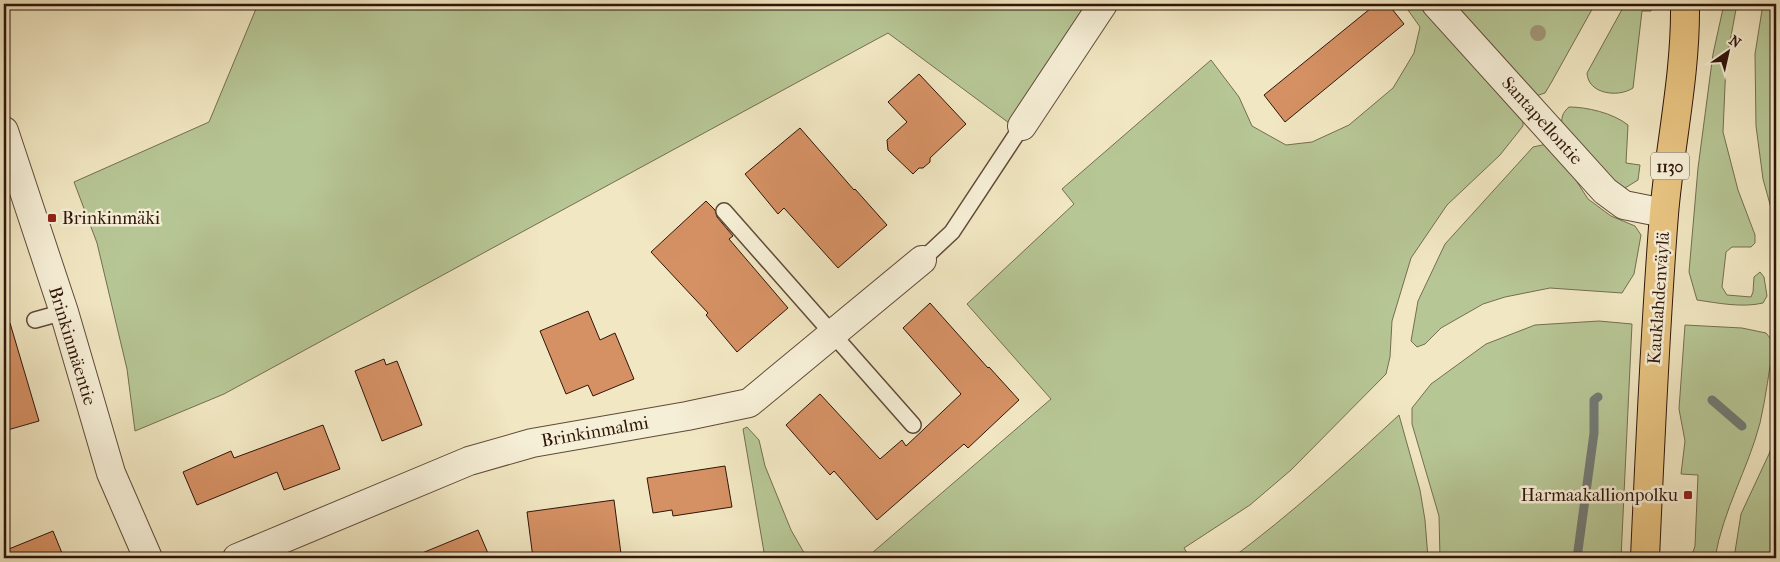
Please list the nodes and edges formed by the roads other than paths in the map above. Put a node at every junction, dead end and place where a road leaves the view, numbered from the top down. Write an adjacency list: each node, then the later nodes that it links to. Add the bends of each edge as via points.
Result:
1 (1103, 4): 6 (street)
2 (1436, 4): 9 (street, Santapellontie, via 1604,191 1624,205)
3 (1685, 4): 5 (main road, Kauklahdenväylä / 1130)
4 (1697, 4): 5 (main road, Kauklahdenväylä / 1130)
5 (1686, 39): 9 (main road, Kauklahdenväylä / 1130)
6 (1022, 126): 10 (lane, via 952,232)
7 (4, 131): 11 (street, Brinkinmäentie)
8 (724, 211): 13 (lane)
9 (1664, 213): 17 (main road, Kauklahdenväylä / 1130)
10 (922, 260): 13 (street, Brinkinmalmi)
11 (64, 312): 12 (lane); 15 (street, Brinkinmäentie, via 111,473)
12 (35, 320)
13 (834, 333): 14 (lane); 16 (street, Brinkinmalmi, via 749,404 532,443 469,461)
14 (913, 425)
15 (148, 558)
16 (237, 558)
17 (1645, 558)

